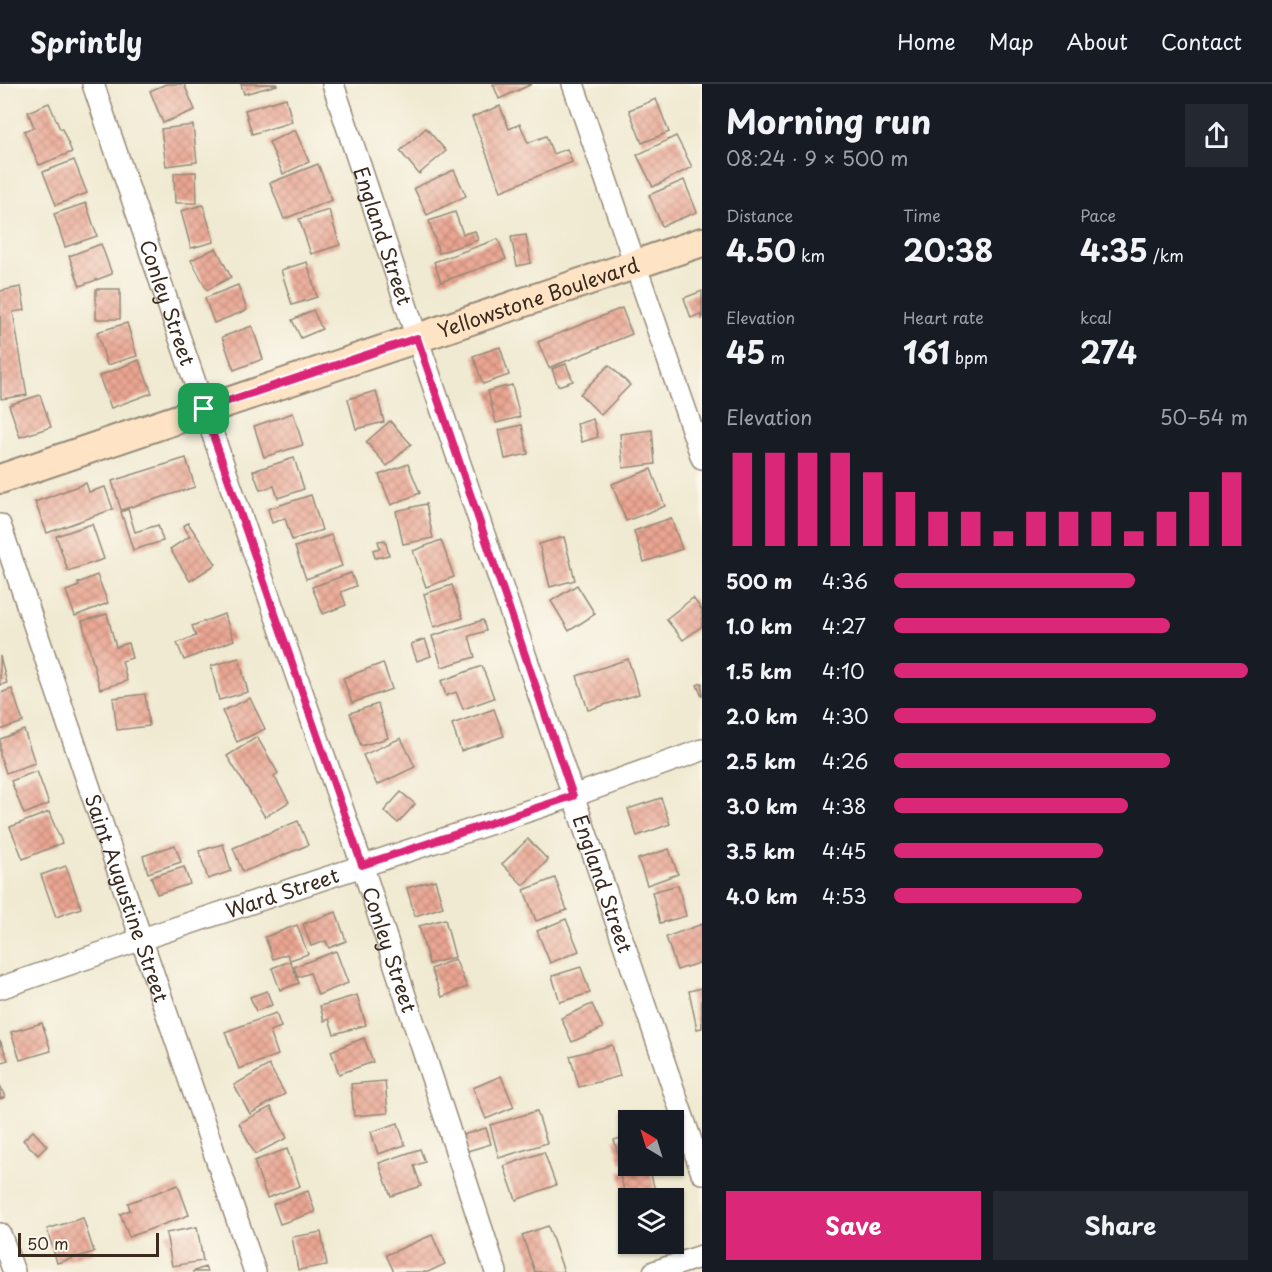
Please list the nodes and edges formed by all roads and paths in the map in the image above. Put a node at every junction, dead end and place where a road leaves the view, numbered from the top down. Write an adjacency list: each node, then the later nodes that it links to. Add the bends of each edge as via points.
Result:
1 (93, 84): 7 (street, Conley Street)
2 (333, 84): 6 (street, England Street)
3 (573, 84): 5 (street)
4 (702, 242): 5 (street, Yellowstone Boulevard)
5 (634, 264): 6 (street, Yellowstone Boulevard); 8 (street)
6 (417, 338): 7 (street, Yellowstone Boulevard); 12 (street, England Street)
7 (204, 409): 9 (street, Yellowstone Boulevard); 13 (street, Conley Street)
8 (702, 458)
9 (0, 479)
10 (0, 525): 14 (street, Saint Augustine Street)
11 (702, 750): 12 (street, Ward Street)
12 (573, 796): 13 (street, Ward Street); 16 (street, England Street)
13 (362, 865): 14 (street, Ward Street); 21 (street, Conley Street)
14 (142, 939): 15 (street, Ward Street); 20 (street, Saint Augustine Street)
15 (0, 988)
16 (702, 1173)
17 (0, 1234): 19 (street)
18 (702, 1257): 22 (street)
19 (14, 1272)
20 (255, 1272)
21 (496, 1272)
22 (654, 1272)

